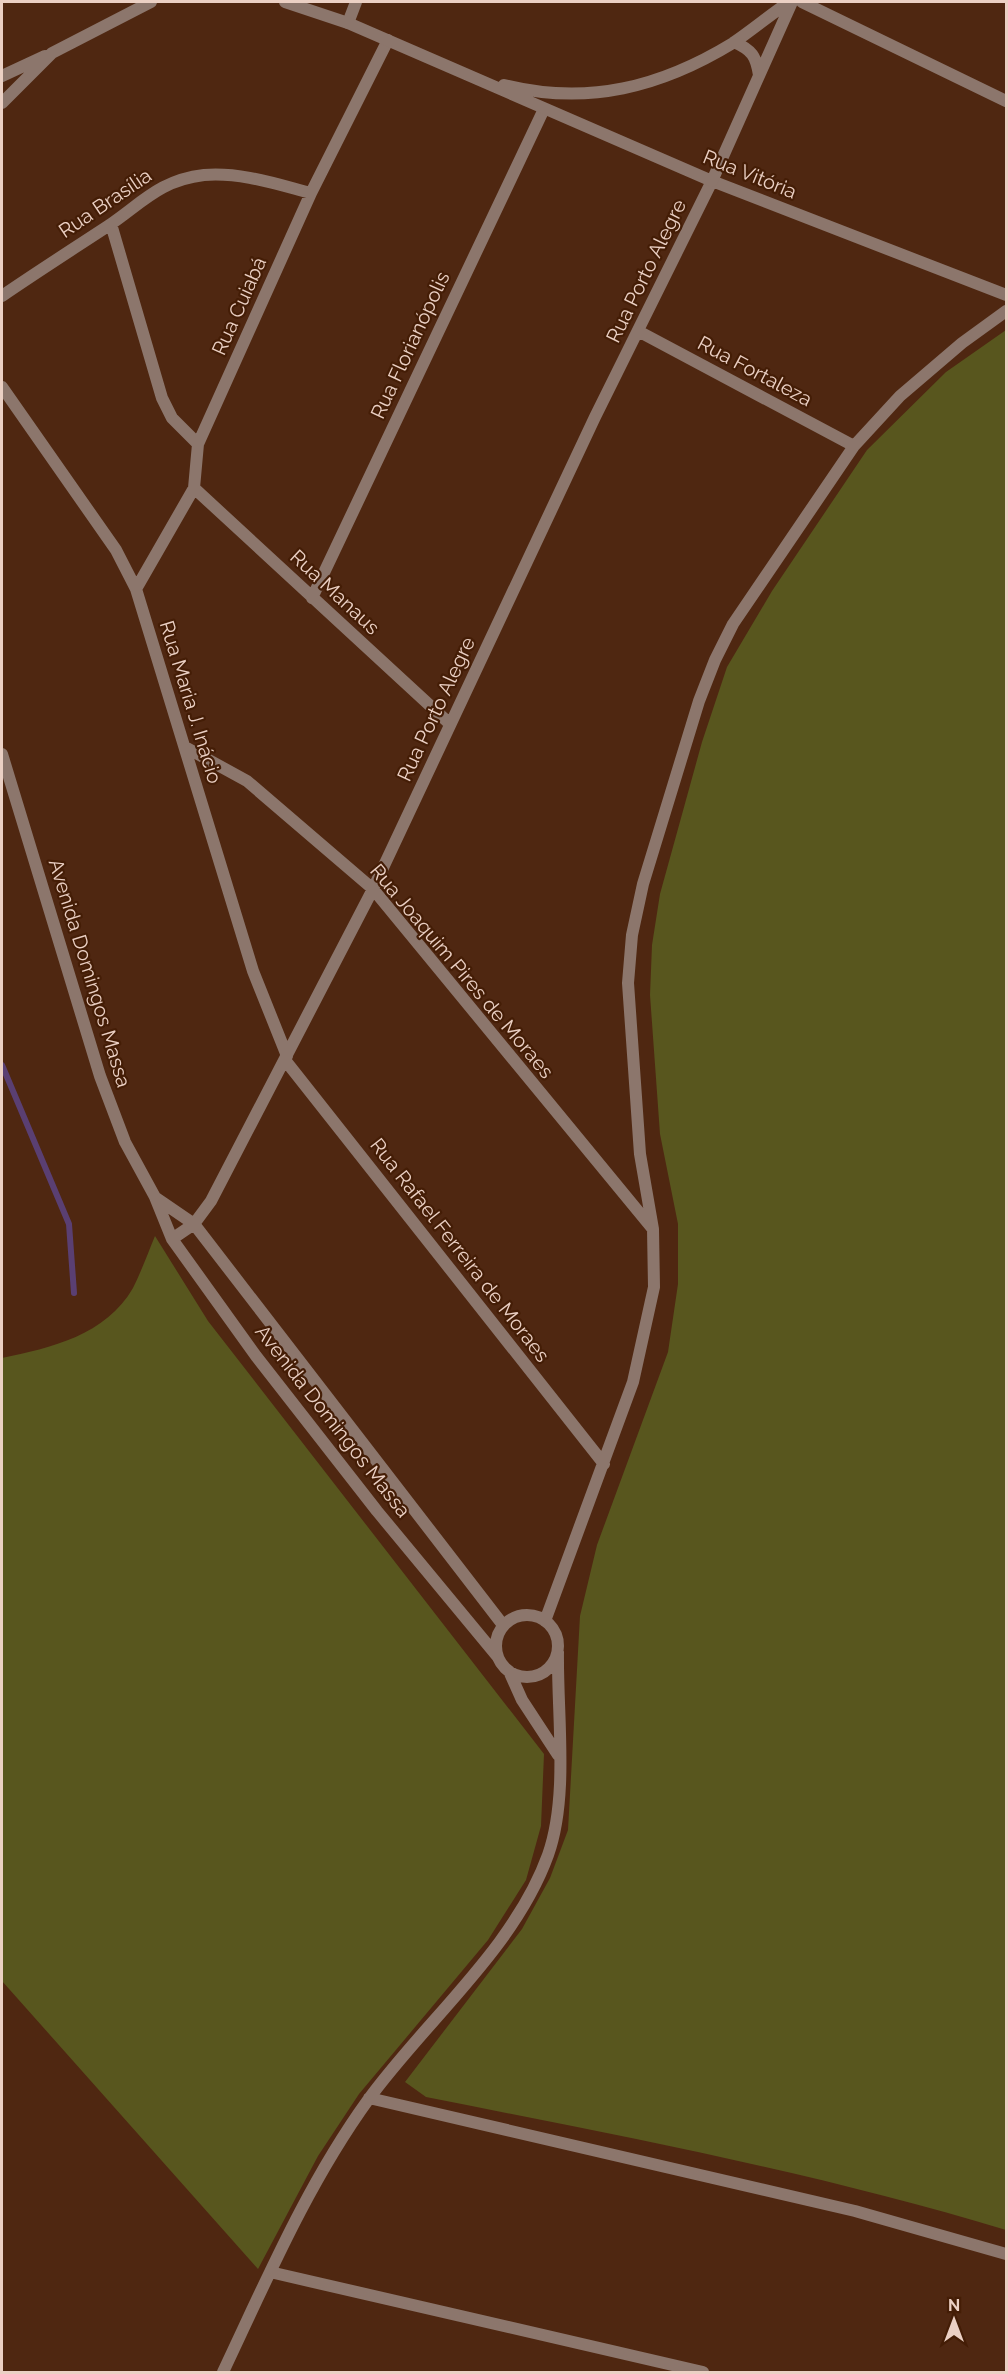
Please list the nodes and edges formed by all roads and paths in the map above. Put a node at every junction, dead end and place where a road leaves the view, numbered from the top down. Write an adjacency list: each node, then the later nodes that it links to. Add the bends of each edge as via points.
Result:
1 (151, 2): 9 (street)
2 (285, 2): 6 (street)
3 (356, 2): 6 (street)
4 (790, 2): 8 (street); 10 (street, Rua Porto Alegre)
5 (802, 2): 13 (street)
6 (348, 22): 7 (street)
7 (388, 40): 12 (street); 17 (street, Rua Cuiabá)
8 (734, 42): 10 (street, via 756,57); 12 (street, via 690,66 610,93 525,90)
9 (52, 53): 11 (street); 14 (street)
10 (759, 75): 16 (street, Rua Porto Alegre)
11 (2, 76)
12 (483, 79): 15 (street, Rua Vitória)
13 (1006, 101)
14 (2, 103)
15 (544, 109): 16 (street, Rua Vitória); 28 (street, Rua Florianópolis)
16 (712, 181): 19 (street, Rua Vitória); 22 (street, Rua Porto Alegre)
17 (311, 194): 18 (street, Rua Brasília, via 246,176 203,175 164,186); 24 (street, Rua Cuiabá)
18 (111, 224): 20 (street, Rua Brasília); 24 (street, via 162,398 172,418)
19 (1006, 295)
20 (2, 296)
21 (1006, 311): 25 (street, via 900,396)
22 (638, 331): 25 (street, Rua Fortaleza); 29 (street, Rua Porto Alegre)
23 (2, 387): 27 (street, Rua Maria J. Inácio, via 116,550)
24 (198, 444): 26 (street, Rua Cuiabá)
25 (854, 446): 36 (street, via 739,615 715,660 643,884 632,935 628,983 640,1154)
26 (194, 488): 27 (street, Rua Cuiabá); 28 (street, Rua Manaus)
27 (136, 589): 30 (street, Rua Maria J. Inácio)
28 (312, 598): 29 (street, Rua Manaus)
29 (450, 724): 32 (street, Rua Porto Alegre)
30 (185, 747): 32 (street, Rua Joaquim Pires de Moraes, via 247,781); 33 (street, Rua Maria J. Inácio, via 253,971)
31 (2, 754): 34 (street, Avenida Domingos Massa, via 100,1076 125,1142)
32 (373, 889): 33 (street, Rua Porto Alegre); 36 (street, Rua Joaquim Pires de Moraes)
33 (286, 1058): 35 (street, Rua Porto Alegre, via 211,1201); 38 (street, Rua Rafael Ferreira de Moraes)
34 (155, 1197): 35 (street, Avenida Domingos Massa); 37 (street, Avenida Domingos Massa)
35 (194, 1224): 37 (street, Rua Porto Alegre); 40 (street, Avenida Domingos Massa)
36 (653, 1229): 38 (street, via 654,1287 645,1335 633,1382)
37 (172, 1239): 42 (street, Avenida Domingos Massa, via 256,1356)
38 (603, 1464): 39 (street)
39 (545, 1621): 40 (street, via 537,1616 519,1615); 41 (street, via 558,1640)
40 (503, 1625): 42 (street, via 495,1646)
41 (558, 1652): 43 (street, via 553,1663 538,1674 520,1676); 44 (street)
42 (497, 1656): 43 (street)
43 (508, 1671): 44 (street)
44 (559, 1756): 45 (street, via 556,1821 531,1895 483,1963)
45 (369, 2098): 46 (street, via 855,2211); 47 (street, via 327,2162)
46 (1006, 2254)
47 (270, 2272): 48 (street); 49 (street)
48 (224, 2373)
49 (703, 2373)

